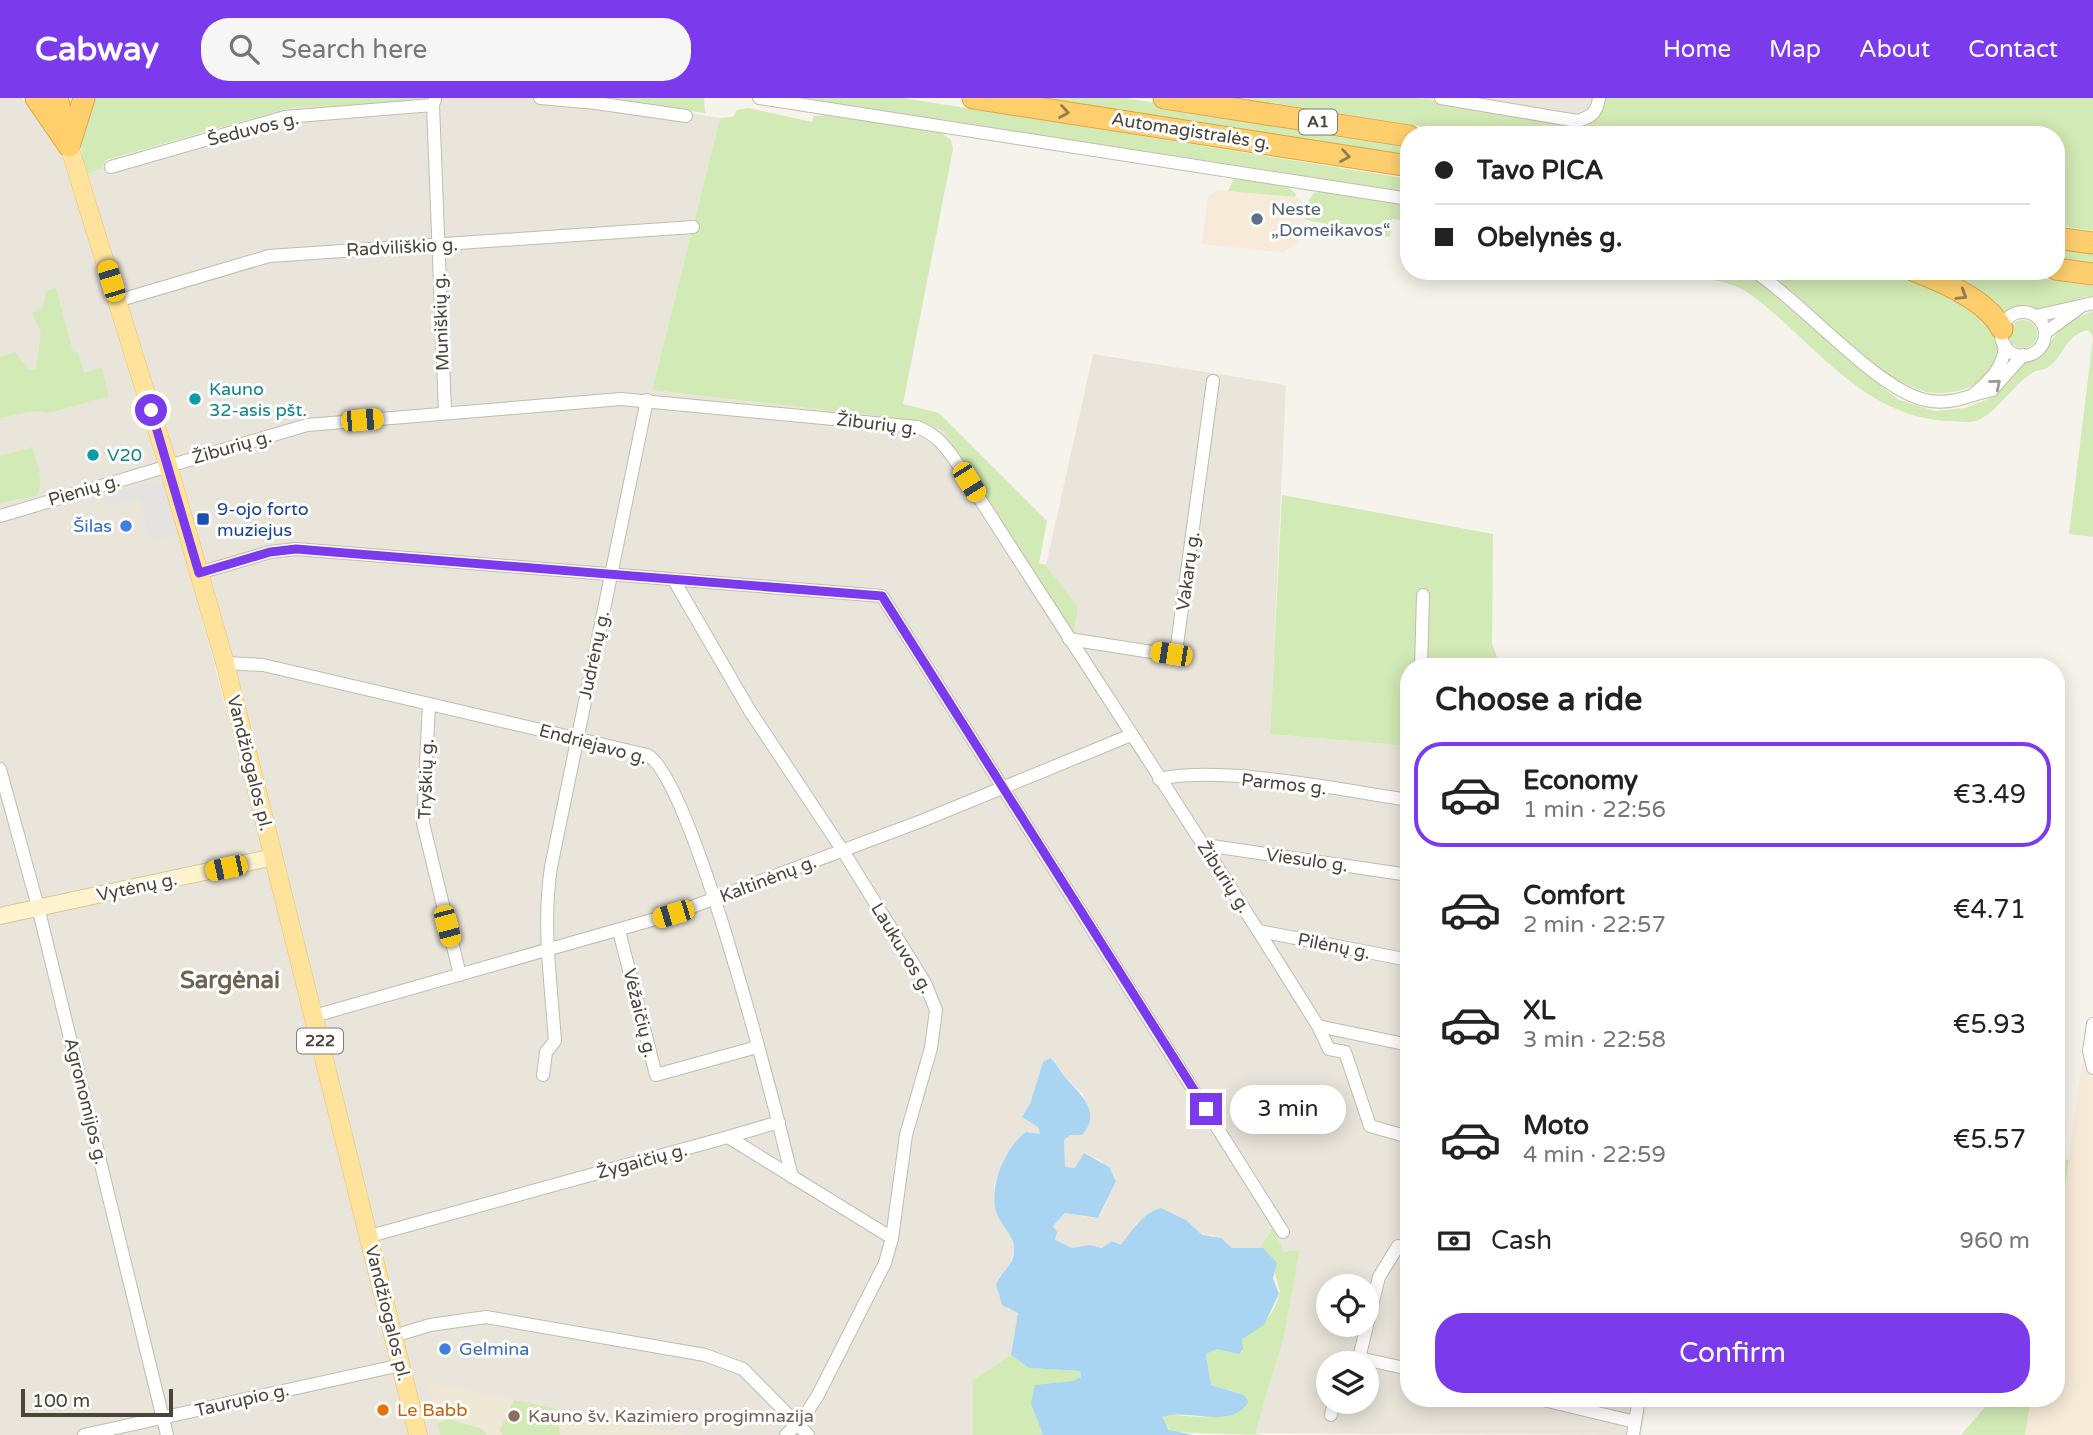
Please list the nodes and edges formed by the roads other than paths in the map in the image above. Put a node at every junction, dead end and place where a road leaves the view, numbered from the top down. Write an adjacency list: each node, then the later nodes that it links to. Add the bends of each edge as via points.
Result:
1 (36, 98): 13 (highway, 222)
2 (57, 98): 13 (highway, Vandžiogalos pl. / 222)
3 (84, 98): 13 (highway)
4 (540, 98): 11 (street)
5 (759, 98): 16 (street)
6 (973, 98): 14 (highway, Automagistralės g. / A1, one-way to 14)
7 (1164, 98): 12 (highway, Automagistralės g. / A1)
8 (1441, 98): 9 (street, via 1577,121 1598,109)
9 (1600, 98)
10 (434, 101): 15 (street, Šeduvos g., via 285,117); 20 (street, Muniškių g.)
11 (686, 117)
12 (1400, 135)
13 (69, 146): 25 (main road, Vandžiogalos pl. / 222)
14 (1400, 165)
15 (111, 167)
16 (1400, 198)
17 (693, 227): 20 (street, Radviliškio g.)
18 (2065, 239): 19 (highway)
19 (2093, 243)
20 (438, 245): 25 (street, Radviliškio g., via 269,256); 34 (street, Muniškių g.)
21 (2065, 269): 22 (highway)
22 (2093, 274)
23 (1766, 280): 32 (street, via 1908,394 1938,402)
24 (1934, 280): 29 (highway, one-way to 29, via 1990,313)
25 (117, 301): 35 (main road, Vandžiogalos pl. / 222)
26 (2091, 303): 27 (street); 28 (street)
27 (2036, 316): 28 (street); 29 (street, via 2013,314)
28 (2045, 334): 30 (street, via 2040,347)
29 (2003, 337): 30 (street, via 2012,353); 32 (street, via 2004,356 1996,373)
30 (2023, 355): 32 (street, one-way to 30, via 1992,390)
31 (1213, 381): 41 (street, Vakarų g., via 1175,652)
32 (1973, 396)
33 (647, 400): 34 (street, Žiburių g.); 38 (street, Judrėnų g.); 41 (street, Žiburių g., via 917,427 929,432 955,460)
34 (445, 412): 35 (street, Žiburių g., via 307,425)
35 (168, 465): 36 (street, Pienių g.); 37 (main road, Vandžiogalos pl. / 222)
36 (0, 516)
37 (199, 573): 38 (street, via 296,549); 43 (main road, Vandžiogalos pl. / 222)
38 (611, 575): 39 (street); 46 (street, Judrėnų g.)
39 (675, 582): 49 (street, via 882,596); 52 (street, Laukuvos g., via 750,711)
40 (1423, 595): 42 (street)
41 (1069, 639): 45 (street, Žiburių g.)
42 (1420, 658)
43 (225, 663): 44 (street, Endriejavo g., via 263,665); 53 (main road, Vandžiogalos pl. / 222)
44 (429, 705): 46 (street, Endriejavo g.); 62 (street, Tryškių g., via 423,823)
45 (1131, 735): 48 (street, Žiburių g.); 49 (street, Kaltinėnų g.)
46 (577, 738): 55 (street, Endriejavo g., via 659,762); 60 (street, Judrėnų g., via 547,894)
47 (0, 769): 56 (street, Agronomijos g.)
48 (1159, 779): 50 (street, Parmos g., via 1183,774 1220,777); 51 (street, Žiburių g.)
49 (1002, 789): 52 (street, Kaltinėnų g.); 74 (street)
50 (1400, 799)
51 (1205, 845): 54 (street, Viesulo g.); 59 (street, Žiburių g.)
52 (843, 851): 55 (street, Kaltinėnų g.); 76 (street, Laukuvos g., via 926,983 936,1010 931,1048 906,1135)
53 (274, 857): 56 (main road, Vytėnų g.); 63 (main road, Vandžiogalos pl. / 222)
54 (1400, 874)
55 (714, 900): 58 (street, Kaltinėnų g.); 67 (street, Endriejavo g.)
56 (38, 907): 57 (main road, Vytėnų g.); 85 (street, Agronomijos g.)
57 (0, 916)
58 (620, 930): 60 (street, Kaltinėnų g.); 67 (street, Vėžaičių g., via 656,1075)
59 (1259, 931): 61 (street, Pilėnų g.); 65 (street, Žiburių g.)
60 (549, 951): 62 (street, Kaltinėnų g.); 69 (street, Judrėnų g., via 555,1041 546,1052)
61 (1400, 958)
62 (460, 975): 63 (street, Kaltinėnų g.)
63 (314, 1016): 75 (main road, Vandžiogalos pl. / 222)
64 (2093, 1024): 68 (street, via 2089,1051)
65 (1318, 1026): 66 (street); 71 (street, Žiburių g., via 1329,1049 1345,1052 1370,1126)
66 (1400, 1043)
67 (757, 1047): 70 (street, Endriejavo g.)
68 (2093, 1068)
69 (543, 1075)
70 (779, 1122): 72 (street, Žygaičių g.); 73 (street, Endriejavo g.)
71 (1400, 1134)
72 (728, 1138): 73 (street); 75 (street, Žygaičių g.)
73 (792, 1177): 76 (street)
74 (1283, 1232)
75 (370, 1236): 78 (main road, Vandžiogalos pl. / 222)
76 (892, 1238): 86 (street, Laukuvos g., via 885,1263 819,1393)
77 (1398, 1246): 79 (street, via 1379,1277)
78 (394, 1336): 81 (main road, Vandžiogalos pl. / 222); 86 (street, via 430,1325 492,1317 705,1355 743,1370)
79 (1359, 1351)
80 (1379, 1364): 82 (street)
81 (401, 1365): 85 (street, Taurupio g.); 90 (main road, Vandžiogalos pl. / 222)
82 (1400, 1368)
83 (1564, 1407): 87 (street)
84 (1638, 1407): 87 (street)
85 (163, 1418): 88 (street, Taurupio g.); 89 (street, Agronomijos g.)
86 (796, 1425): 91 (street, Laukuvos g.); 92 (street)
87 (1634, 1429)
88 (84, 1435)
89 (167, 1435)
90 (418, 1435)
91 (786, 1435)
92 (808, 1435)

